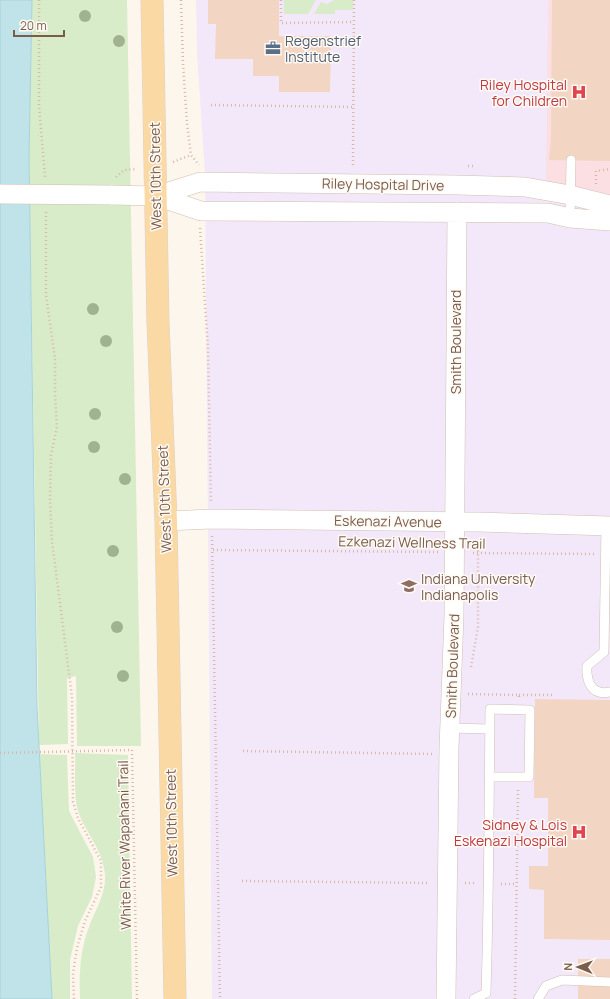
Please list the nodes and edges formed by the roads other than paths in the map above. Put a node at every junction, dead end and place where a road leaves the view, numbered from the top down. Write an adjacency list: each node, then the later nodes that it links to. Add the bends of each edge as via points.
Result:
1 (152, 0): 5 (main road, West 10th Street)
2 (571, 160): 4 (lane)
3 (0, 194): 5 (street, Riley Hospital Drive, bridge)
4 (570, 195): 5 (street, Riley Hospital Drive, via 525,187 200,182); 6 (street, Riley Hospital Drive); 8 (lane)
5 (156, 196): 7 (street, Riley Hospital Drive, via 201,211); 10 (main road, West 10th Street)
6 (610, 205)
7 (456, 212): 8 (street, Riley Hospital Drive, via 548,213); 11 (street, Smith Boulevard)
8 (570, 218): 9 (street, Riley Hospital Drive)
9 (610, 221)
10 (166, 521): 11 (street, Eskenazi Avenue, via 212,519); 19 (main road, West 10th Street)
11 (454, 522): 12 (street, Eskenazi Avenue); 15 (street, Smith Boulevard)
12 (608, 526): 13 (lane)
13 (607, 655): 14 (lane, via 587,666 586,676 587,682 595,690 600,693)
14 (610, 692)
15 (450, 728): 16 (lane); 20 (street, Smith Boulevard)
16 (490, 729): 17 (lane); 17 (lane, via 490,709 530,710 529,777)
17 (490, 777): 21 (lane, via 486,993)
18 (610, 982): 22 (lane, via 562,980 546,986)
19 (174, 999)
20 (446, 999)
21 (474, 999)
22 (538, 999)

